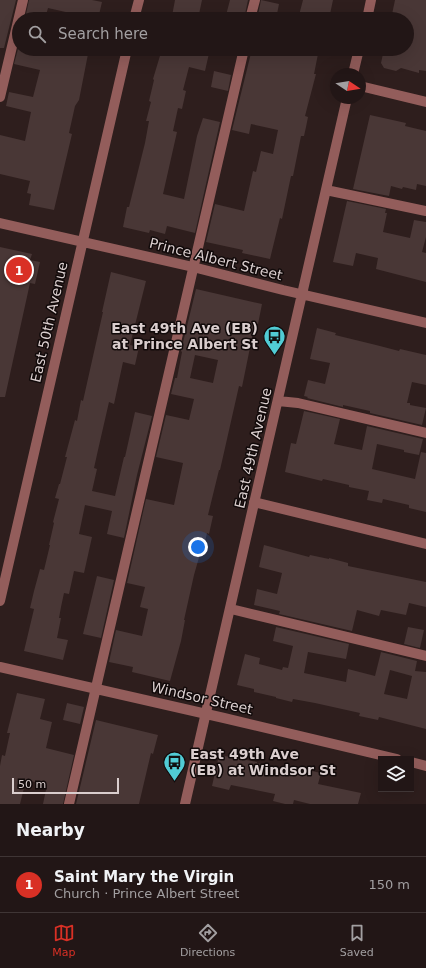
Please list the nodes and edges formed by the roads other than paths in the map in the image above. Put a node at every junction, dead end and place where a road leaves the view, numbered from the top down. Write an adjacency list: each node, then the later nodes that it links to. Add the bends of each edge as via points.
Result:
1 (23, 0): 5 (street)
2 (138, 0): 6 (street)
3 (255, 0): 7 (street)
4 (372, 0): 8 (street)
5 (20, 12)
6 (135, 12)
7 (252, 12)
8 (369, 12)
9 (12, 46): 15 (street)
10 (125, 56): 21 (street, East 50th Avenue)
11 (242, 56): 22 (street)
12 (357, 56): 13 (street)
13 (354, 68)
14 (366, 87): 16 (street)
15 (0, 97)
16 (426, 102)
17 (346, 104): 18 (street, East 49th Avenue)
18 (326, 190): 19 (street); 23 (street, East 49th Avenue)
19 (426, 211)
20 (0, 223): 21 (street, Prince Albert Street)
21 (82, 242): 22 (street, Prince Albert Street); 29 (street, East 50th Avenue)
22 (193, 267): 23 (street, Prince Albert Street); 33 (street)
23 (302, 294): 24 (street, Prince Albert Street); 25 (street, East 49th Avenue)
24 (426, 323)
25 (278, 401): 26 (street, via 298,403); 27 (street, East 49th Avenue)
26 (426, 433)
27 (254, 502): 28 (street); 30 (street, East 49th Avenue)
28 (426, 544)
29 (0, 601)
30 (231, 609): 31 (street); 34 (street, East 49th Avenue)
31 (426, 656)
32 (0, 666): 33 (street, Windsor Street)
33 (96, 688): 34 (street, Windsor Street); 38 (street)
34 (206, 713): 35 (street, Windsor Street); 39 (street, East 49th Avenue)
35 (385, 756)
36 (414, 763): 37 (street)
37 (426, 766)
38 (69, 804)
39 (186, 804)

